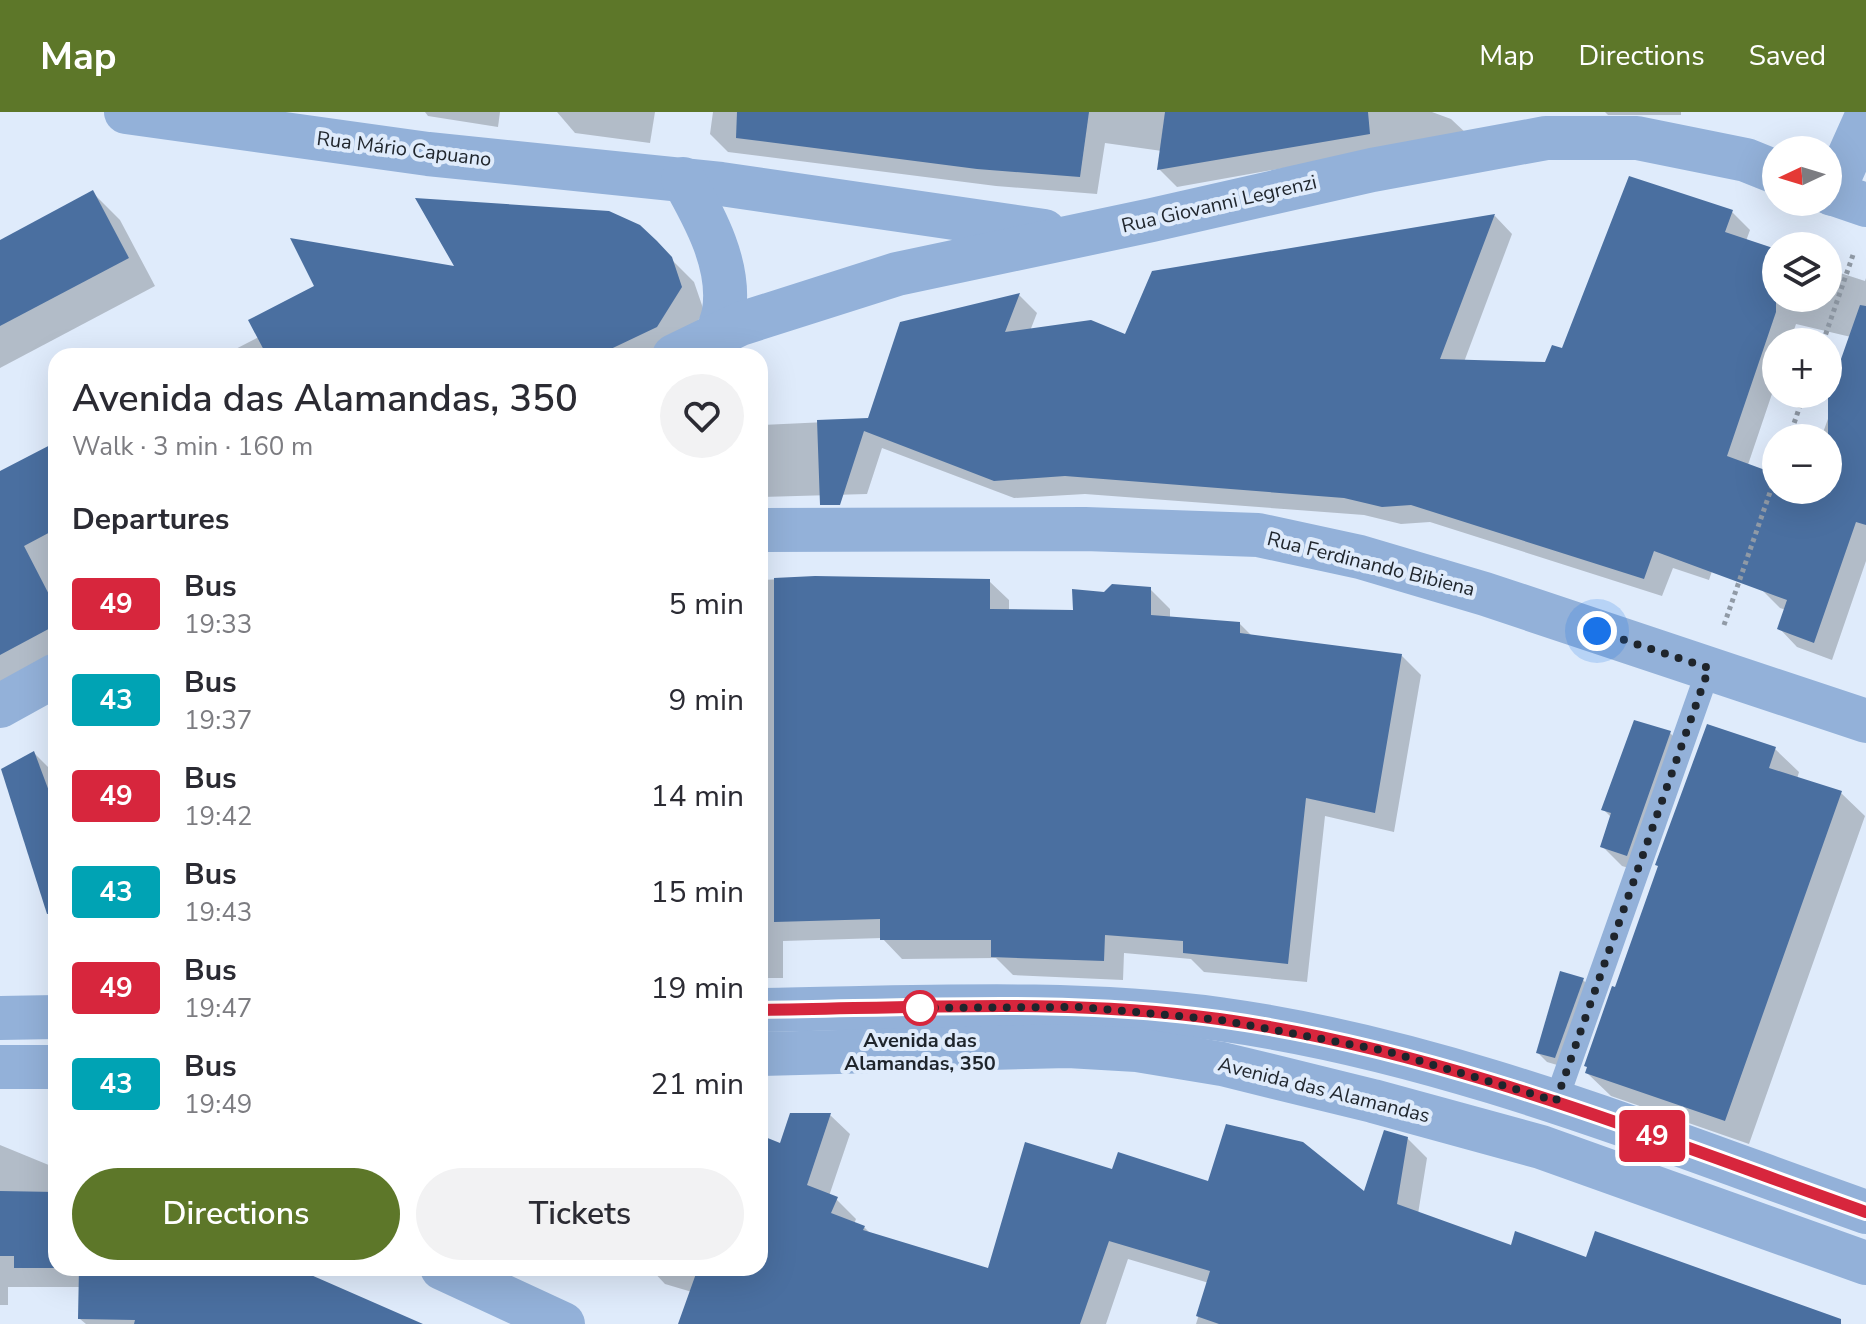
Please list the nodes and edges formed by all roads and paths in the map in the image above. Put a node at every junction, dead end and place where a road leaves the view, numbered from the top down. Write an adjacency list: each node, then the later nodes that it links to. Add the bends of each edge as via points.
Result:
1 (126, 112): 4 (street, Rua Mário Capuano, via 428,154)
2 (1866, 118): 5 (street)
3 (1762, 166): 6 (street, Rua Giovanni Legrenzi, via 1637,138 1546,138 1372,170)
4 (683, 179): 6 (street, Rua Mário Capuano); 8 (street, via 714,241 724,286)
5 (1846, 209): 7 (path)
6 (1074, 236): 8 (street, Rua Giovanni Legrenzi, via 897,274)
7 (1825, 328)
8 (717, 335): 9 (street, Rua Giovanni Legrenzi)
9 (690, 348)
10 (1766, 504): 12 (path)
11 (768, 530): 12 (street, Rua Ferdinando Bibiena, via 1085,529 1258,535 1457,585)
12 (1709, 668): 15 (street, Rua Ferdinando Bibiena); 23 (lane)
13 (48, 679): 14 (street)
14 (0, 706)
15 (1866, 721)
16 (768, 1010): 23 (street, via 1081,1007 1190,1016 1386,1051)
17 (48, 1017): 18 (street)
18 (0, 1018)
19 (768, 1054): 25 (street, Avenida das Alamandas, via 1068,1046 1137,1050 1222,1064 1541,1147)
20 (4, 1062): 21 (street); 22 (street)
21 (48, 1066)
22 (48, 1084)
23 (1556, 1101): 24 (street)
24 (1866, 1212)
25 (1866, 1263)
26 (459, 1276): 27 (street)
27 (563, 1324)

